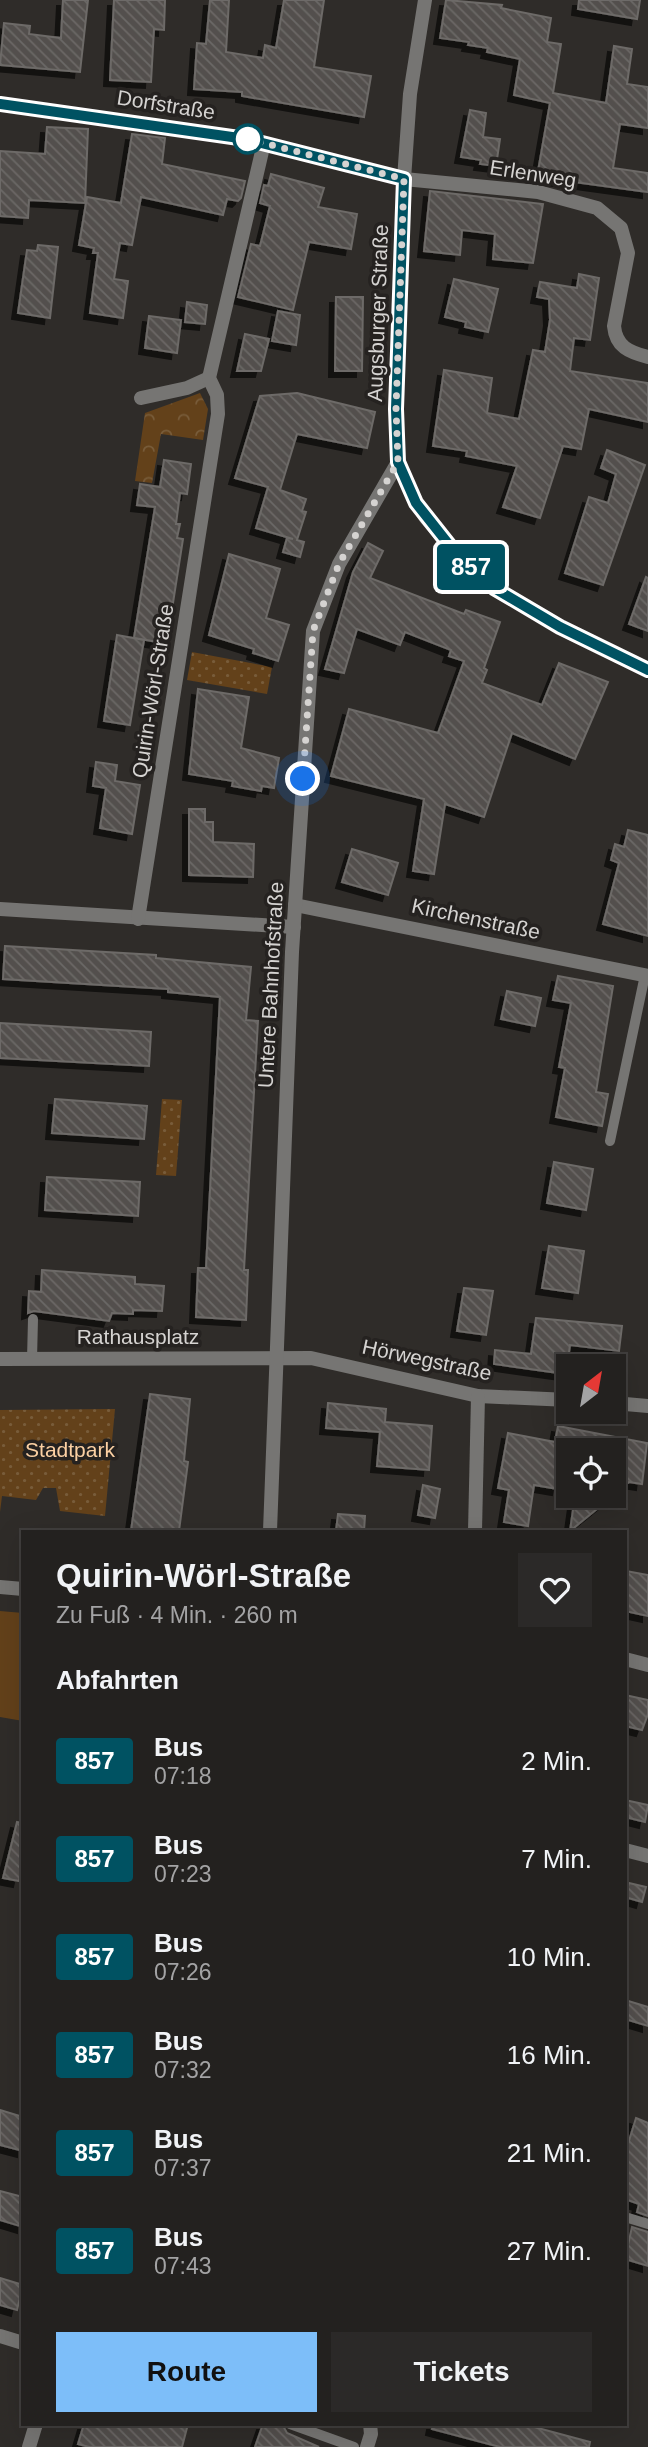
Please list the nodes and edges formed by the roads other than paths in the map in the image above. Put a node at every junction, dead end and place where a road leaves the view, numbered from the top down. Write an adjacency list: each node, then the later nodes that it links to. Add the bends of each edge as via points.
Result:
1 (425, 0): 4 (street, Augsburger Straße, via 410,94)
2 (0, 104): 3 (street, Dorfstraße)
3 (264, 143): 4 (street, Dorfstraße); 6 (street, Quirin-Wörl-Straße)
4 (404, 179): 5 (street, Erlenweg, via 538,192 597,208 612,217 621,228 628,253 615,336 628,352); 8 (street, Augsburger Straße)
5 (648, 357)
6 (209, 378): 7 (street); 12 (street, Quirin-Wörl-Straße, via 217,395 218,414)
7 (141, 398)
8 (398, 462): 9 (street, Augsburger Straße, via 426,519 494,588); 10 (street, Untere Bahnhofstraße, via 339,564 313,631)
9 (648, 670)
10 (295, 905): 13 (street, Untere Bahnhofstraße); 14 (street, Kirchenstraße)
11 (0, 909): 12 (street)
12 (138, 919): 13 (street)
13 (294, 927): 17 (street, Untere Bahnhofstraße)
14 (646, 975): 15 (lane)
15 (610, 1141)
16 (33, 1319): 19 (lane)
17 (276, 1357): 19 (street, Rathausplatz); 20 (street, Hörwegstraße, via 323,1359); 24 (street, Untere Bahnhofstraße)
18 (0, 1359): 19 (street, Rathausplatz)
19 (32, 1359)
20 (478, 1396): 21 (street, Hörwegstraße); 25 (street)
21 (556, 1399)
22 (626, 1404): 23 (street)
23 (648, 1406)
24 (270, 1530)
25 (475, 1530)
26 (19, 1585): 27 (street)
27 (0, 1587)
28 (627, 1660): 29 (street)
29 (648, 1665)
30 (627, 1851): 31 (street)
31 (648, 1857)
32 (627, 2218): 33 (lane)
33 (648, 2224)
34 (0, 2336): 35 (street)
35 (21, 2342)
36 (35, 2426): 39 (street)
37 (296, 2426): 40 (lane)
38 (370, 2426): 41 (street)
39 (29, 2447)
40 (354, 2447)
41 (367, 2447)

